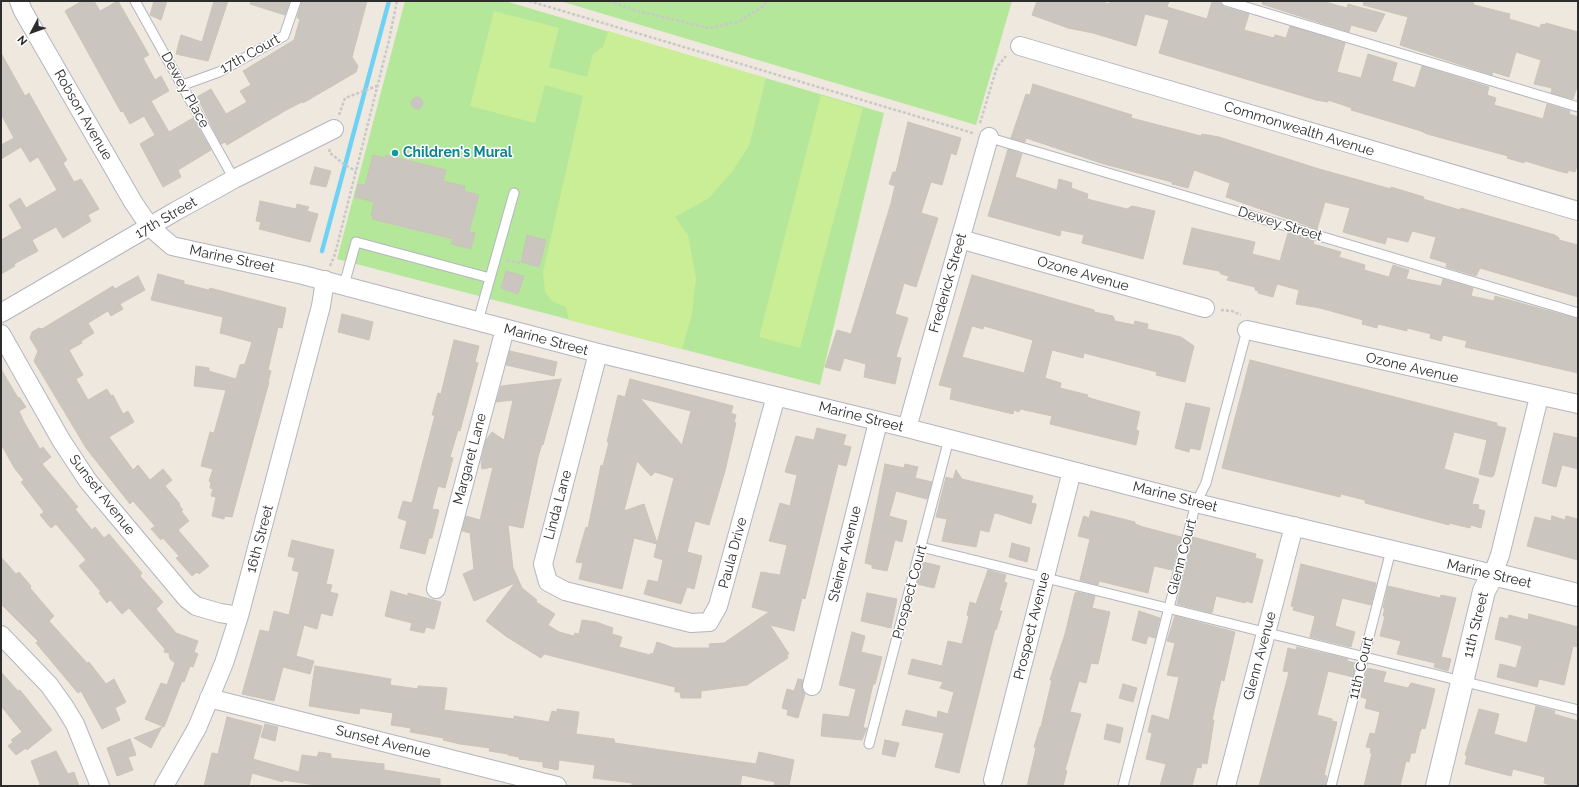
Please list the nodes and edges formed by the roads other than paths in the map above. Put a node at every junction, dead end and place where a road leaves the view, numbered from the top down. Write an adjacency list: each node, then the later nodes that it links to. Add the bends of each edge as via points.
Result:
1 (20, 1): 13 (street, Robson Avenue, via 23,11)
2 (135, 1): 6 (lane, Dewey Place)
3 (296, 1): 6 (lane, 17th Court, via 284,36 219,72)
4 (1226, 1): 7 (lane)
5 (1013, 51): 12 (street, Commonwealth Avenue)
6 (183, 85): 10 (lane, Dewey Place)
7 (1578, 107)
8 (334, 129): 10 (street, 17th Street)
9 (985, 136): 14 (street, Frederick Street); 20 (lane, Dewey Street)
10 (234, 179): 13 (street, 17th Street)
11 (514, 193): 15 (lane)
12 (1578, 211)
13 (150, 227): 16 (street, Marine Street, via 172,246); 19 (street, 17th Street)
14 (960, 240): 18 (street, Ozone Avenue); 30 (street, Frederick Street)
15 (490, 278): 17 (lane, via 356,242); 21 (lane)
16 (324, 280): 17 (street, Marine Street); 43 (street, 16th Street, via 321,306)
17 (344, 285): 21 (street, Marine Street)
18 (1206, 308)
19 (1, 313)
20 (1578, 313)
21 (478, 321): 22 (street, Marine Street)
22 (505, 329): 25 (street, Marine Street); 39 (street, Margaret Lane)
23 (1247, 330): 27 (street, Ozone Avenue); 33 (lane, Glenn Court, via 1206,483)
24 (1, 334): 43 (street, Sunset Avenue, via 61,440 88,481 187,599 196,606)
25 (598, 353): 26 (street, Marine Street); 41 (street, Linda Lane, via 543,564 548,582 566,591)
26 (776, 396): 29 (street, Marine Street); 41 (street, Paula Drive, via 718,606 709,622 691,623)
27 (1539, 397): 28 (street, Ozone Avenue); 37 (street, 11th Street)
28 (1578, 404)
29 (878, 422): 30 (street, Marine Street); 48 (street, Steiner Avenue)
30 (907, 428): 31 (street, Marine Street)
31 (949, 439): 32 (street, Marine Street); 35 (lane, Prospect Court)
32 (1072, 471): 33 (street, Marine Street); 38 (street, Prospect Avenue)
33 (1196, 503): 34 (street, Marine Street); 42 (lane, Glenn Court)
34 (1294, 526): 36 (street, Marine Street); 44 (street, Glenn Avenue)
35 (921, 547): 38 (lane); 51 (lane, Prospect Court)
36 (1391, 550): 37 (street, Marine Street); 46 (lane, 11th Court)
37 (1493, 574): 40 (street, Marine Street); 47 (street, 11th Street, via 1484,591)
38 (1045, 577): 42 (lane); 52 (street, Prospect Avenue)
39 (436, 589)
40 (1578, 595)
41 (621, 605)
42 (1168, 609): 44 (lane); 56 (lane, Glenn Court)
43 (239, 616): 49 (street, 16th Street, via 224,663)
44 (1266, 633): 46 (lane); 57 (street, Glenn Avenue)
45 (1, 635): 53 (street, via 49,685 64,706 75,724)
46 (1364, 657): 47 (lane); 58 (lane, 11th Court)
47 (1462, 682): 50 (lane); 59 (street, 11th Street)
48 (812, 686)
49 (209, 698): 54 (street, 16th Street, via 194,734); 55 (street, Sunset Avenue)
50 (1578, 710)
51 (870, 744)
52 (993, 780)
53 (100, 786)
54 (164, 786)
55 (557, 786)
56 (1124, 786)
57 (1226, 786)
58 (1331, 786)
59 (1437, 786)

